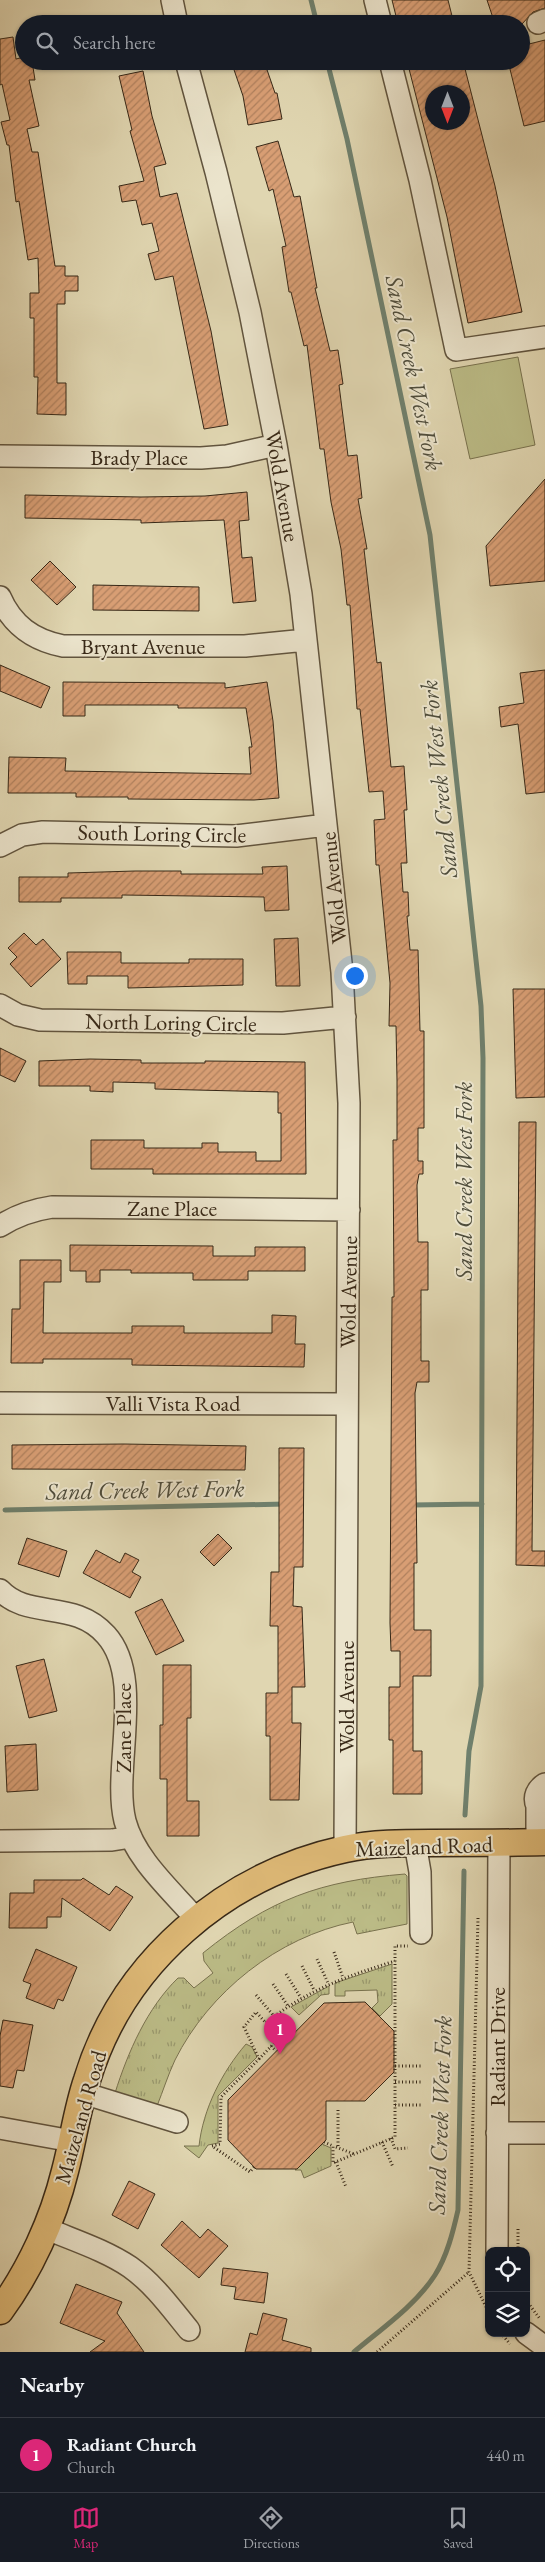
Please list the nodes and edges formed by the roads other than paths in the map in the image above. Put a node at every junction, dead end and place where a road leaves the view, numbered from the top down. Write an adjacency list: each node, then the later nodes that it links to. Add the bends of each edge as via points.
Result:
1 (172, 0): 3 (street)
2 (375, 0): 4 (street)
3 (175, 15)
4 (379, 15)
5 (188, 70): 8 (street, Wold Avenue, via 250,312)
6 (392, 70): 7 (street, via 420,180 456,350)
7 (545, 337)
8 (276, 445): 9 (street, Brady Place, via 201,458); 11 (street, Wold Avenue)
9 (0, 456)
10 (0, 597): 11 (street, Bryant Avenue, via 6,611 31,635 63,646 245,646)
11 (306, 640): 12 (street, Wold Avenue)
12 (326, 825): 13 (street, South Loring Circle, via 236,836 43,832 22,835); 15 (street, Wold Avenue)
13 (0, 846)
14 (0, 1005): 15 (street, North Loring Circle, via 18,1015 40,1020 283,1023)
15 (345, 1017): 16 (street, Wold Avenue)
16 (349, 1210): 17 (street, Zane Place, via 52,1207 32,1210); 19 (street, Wold Avenue)
17 (0, 1226)
18 (0, 1403): 19 (street, Valli Vista Road)
19 (347, 1404): 27 (street, Wold Avenue)
20 (0, 1590): 22 (street, Zane Place, via 17,1602 77,1614 92,1622 107,1636 117,1653 125,1690 123,1802)
21 (545, 1784): 25 (street, via 537,1790 535,1801)
22 (131, 1837): 23 (street); 28 (street, Zane Place, via 145,1860)
23 (0, 1841)
24 (499, 1842): 25 (main road, Maizeland Road); 26 (main road, Maizeland Road); 33 (street, Radiant Drive)
25 (541, 1842)
26 (415, 1843): 27 (main road, Maizeland Road); 29 (street, via 420,1872)
27 (345, 1849): 28 (main road, Maizeland Road, via 256,1880)
28 (196, 1918): 30 (main road, Maizeland Road, via 152,1961 132,1988 99,2047)
29 (416, 1939)
30 (83, 2093): 31 (street); 35 (main road, Maizeland Road)
31 (177, 2122)
32 (0, 2128): 35 (street)
33 (497, 2133): 34 (street); 37 (street, Radiant Drive)
34 (545, 2133)
35 (72, 2141): 36 (main road, Maizeland Road, via 58,2196)
36 (45, 2228): 38 (main road, Maizeland Road, via 23,2274); 39 (street, via 130,2267 164,2298)
37 (497, 2247)
38 (0, 2311)
39 (189, 2330)
40 (530, 2336): 41 (street)
41 (545, 2347)

